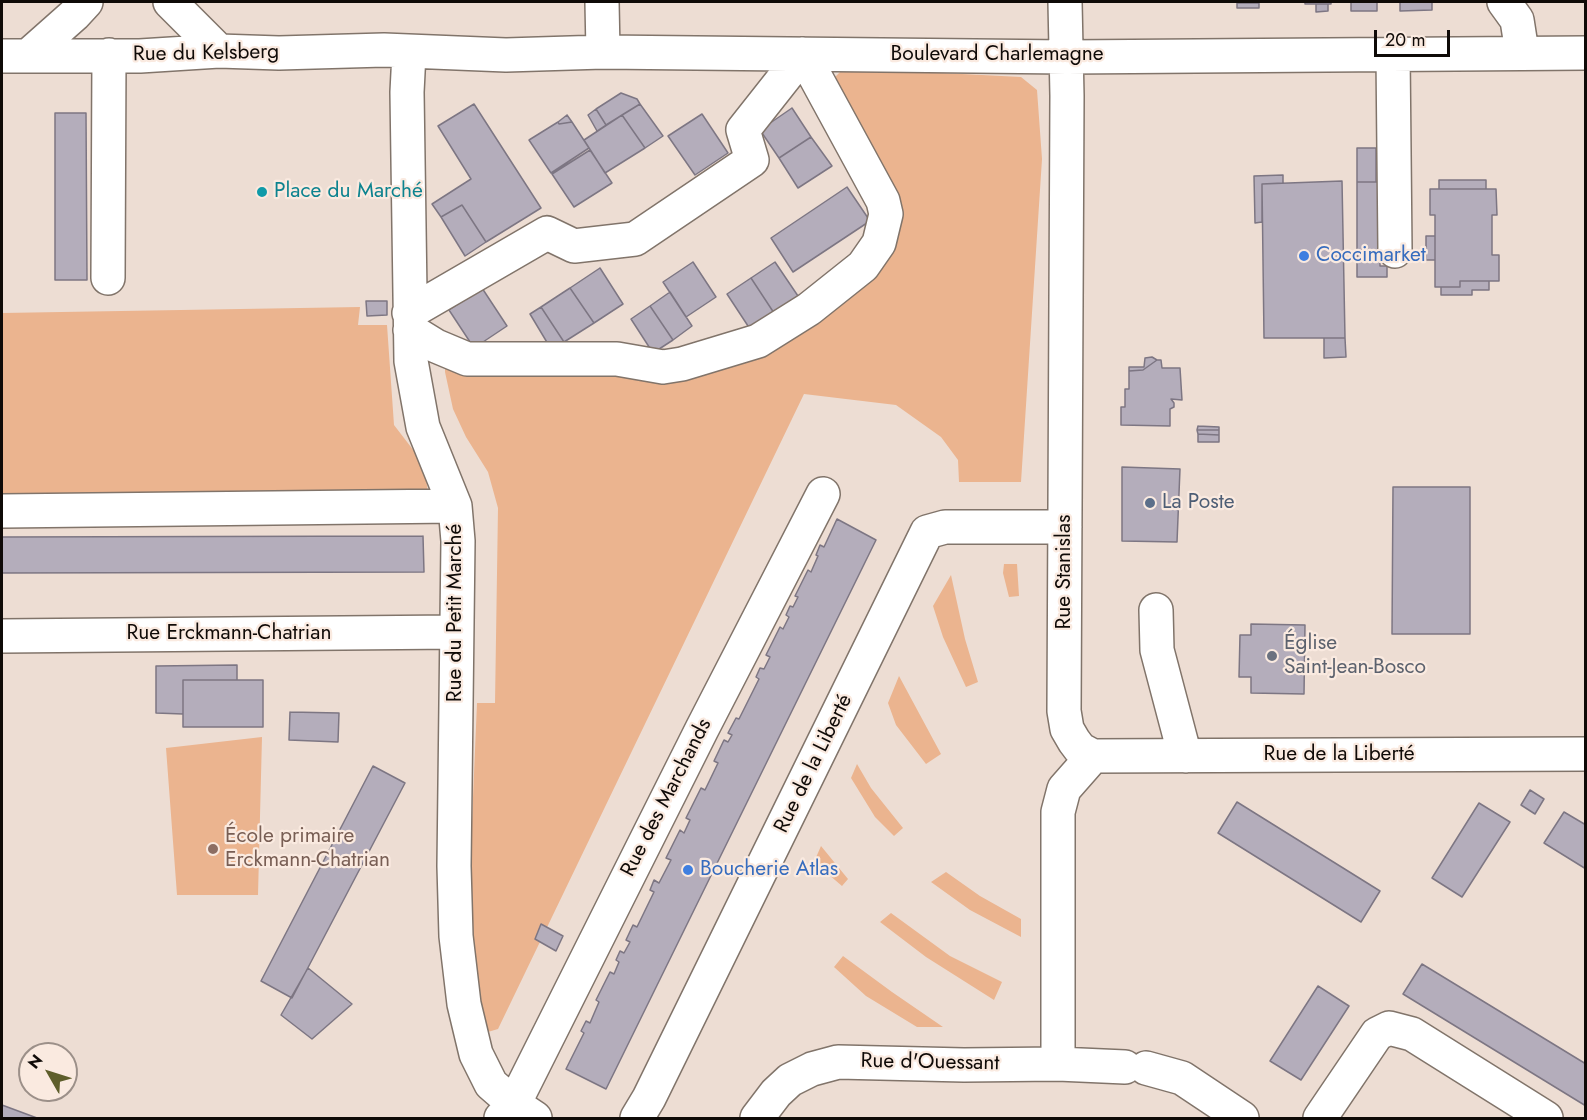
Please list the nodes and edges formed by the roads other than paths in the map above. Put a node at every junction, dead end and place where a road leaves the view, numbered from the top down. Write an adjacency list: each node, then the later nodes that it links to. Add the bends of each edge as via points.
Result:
1 (86, 2): 13 (street, via 74,15)
2 (170, 2): 6 (street)
3 (602, 2): 7 (street)
4 (1065, 2): 15 (street, Rue Stanislas)
5 (1504, 2): 8 (street, via 1517,20)
6 (219, 51): 9 (street, Rue du Kelsberg); 14 (street, Rue du Kelsberg)
7 (603, 51): 9 (street, Boulevard Charlemagne); 11 (street, Boulevard Charlemagne)
8 (1522, 52): 10 (street, Boulevard Charlemagne); 12 (street, Boulevard Charlemagne)
9 (409, 53): 18 (street, Rue du Petit Marché)
10 (1586, 53)
11 (803, 54): 15 (street, Boulevard Charlemagne); 18 (street, via 743,130 752,160 635,239 574,246 547,233); 18 (street, via 883,201 886,214 879,243 863,266 809,309 758,341 672,367 617,359 467,359 436,346)
12 (1393, 54): 15 (street, Boulevard Charlemagne); 16 (street)
13 (16, 55): 14 (street, Rue du Kelsberg)
14 (110, 55): 17 (street)
15 (1067, 57): 22 (street, Rue Stanislas)
16 (1395, 251)
17 (108, 278)
18 (410, 321): 20 (street, Rue du Petit Marché, via 411,361 423,427)
19 (823, 494): 30 (street, Rue des Marchands, via 702,729)
20 (455, 506): 21 (street); 24 (street, Rue du Petit Marché)
21 (2, 511)
22 (1065, 527): 27 (street, Rue Stanislas, via 1064,711 1074,741); 31 (street, Rue de la Liberté, via 945,527 927,532)
23 (1156, 609): 28 (street, via 1157,650)
24 (456, 632): 25 (street, Rue Erckmann-Chatrian); 30 (street, Rue du Petit Marché, via 454,866 456,936 464,1004 482,1070)
25 (2, 636)
26 (1586, 754): 28 (street, Rue de la Liberté)
27 (1093, 756): 28 (street, Rue de la Liberté); 29 (street, via 1064,789 1058,812)
28 (1185, 756)
29 (1058, 1064): 32 (street, Rue d'Ouessant, via 838,1062 790,1080); 33 (street, Rue d'Ouessant, via 1136,1068 1182,1078)
30 (516, 1114)
31 (636, 1119)
32 (757, 1119)
33 (1242, 1119)
34 (1320, 1119): 35 (street, via 1377,1034 1389,1028 1412,1034)
35 (1546, 1119)

